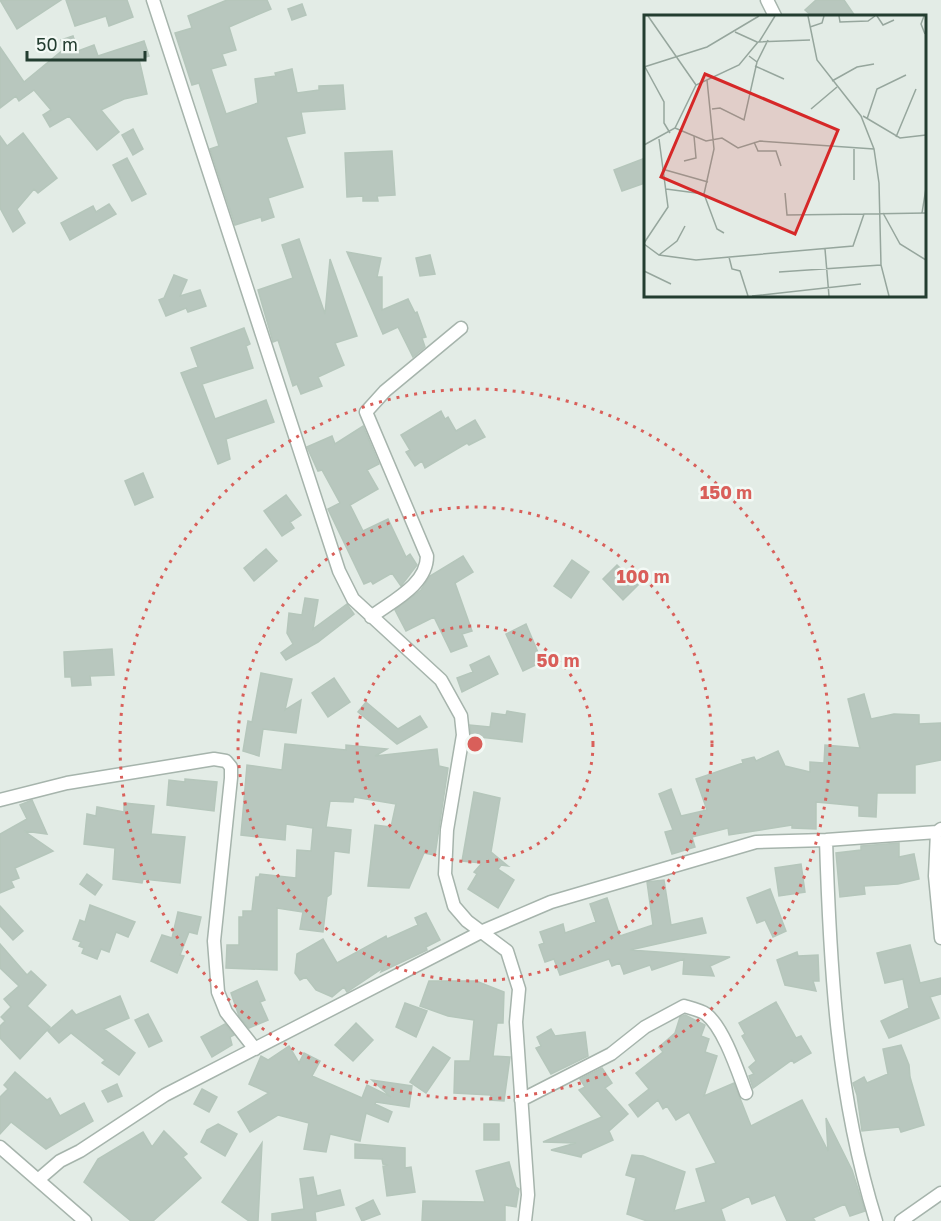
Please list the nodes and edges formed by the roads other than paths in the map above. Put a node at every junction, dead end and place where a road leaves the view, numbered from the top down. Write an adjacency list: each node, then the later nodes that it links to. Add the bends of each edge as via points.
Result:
1 (153, 0): 5 (street, via 339,572 353,599)
2 (767, 0): 3 (street)
3 (774, 15)
4 (461, 328): 5 (street, via 385,391 366,412 427,556 427,568 420,580)
5 (371, 617): 9 (street, via 441,680 461,716 463,735 447,830 445,874 454,906)
6 (0, 800): 11 (street, via 78,781 214,759 226,761 231,767 231,778 214,941 218,992 226,1012)
7 (939, 830): 8 (street); 10 (street, via 935,876)
8 (826, 840): 9 (street, via 756,842 551,902); 19 (street, via 831,973 845,1093 862,1178)
9 (483, 931): 11 (street); 13 (street, via 507,951 519,989 516,1022)
10 (941, 938)
11 (255, 1049): 15 (street, via 165,1095 60,1161)
12 (746, 1093): 13 (street, via 716,1026 706,1014 684,1006 645,1027 611,1054)
13 (521, 1100): 18 (street, via 528,1195)
14 (0, 1147): 15 (street)
15 (39, 1179): 17 (street)
16 (941, 1193): 20 (street)
17 (85, 1221)
18 (525, 1221)
19 (876, 1221)
20 (901, 1221)

